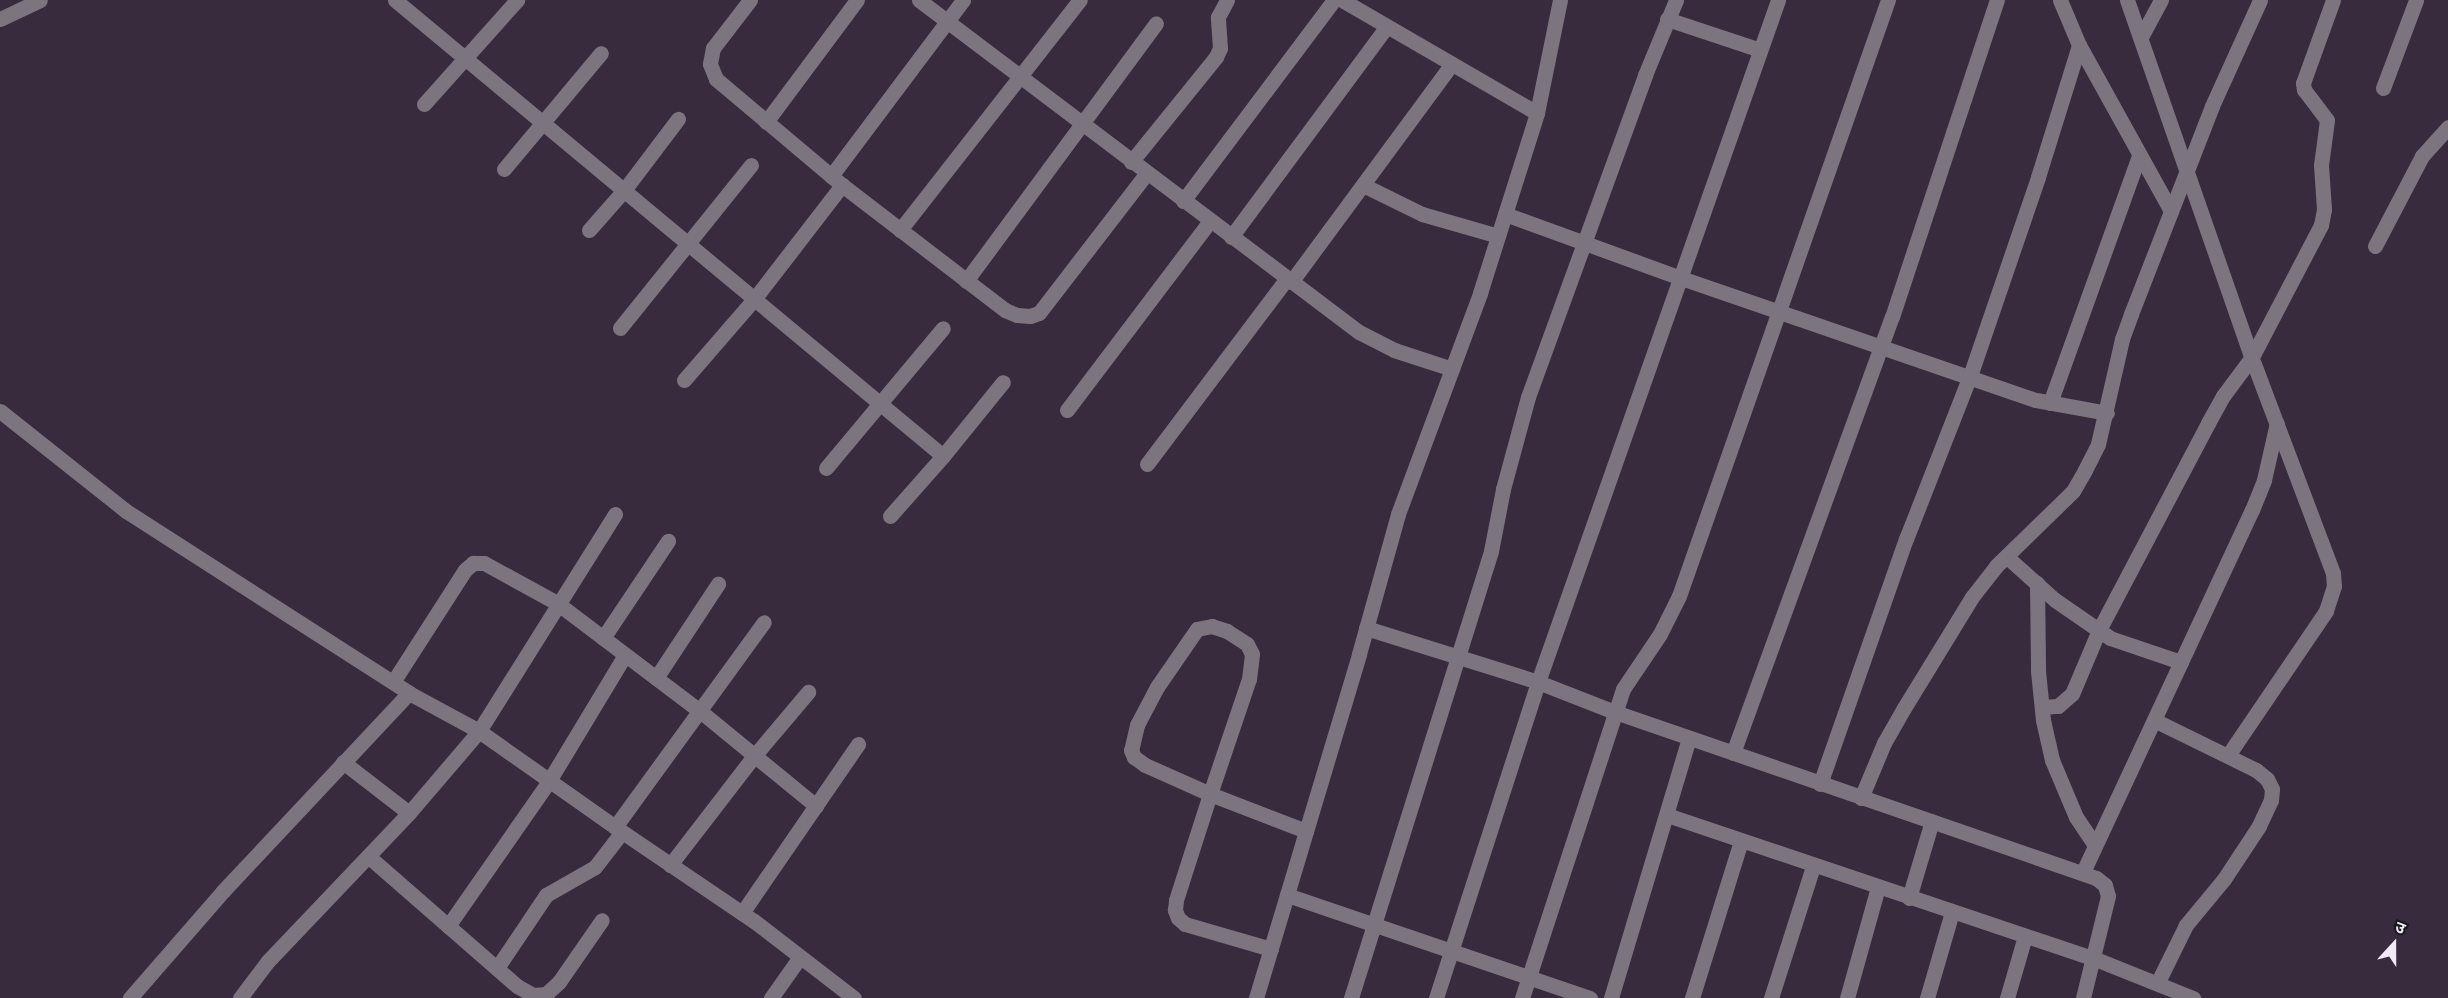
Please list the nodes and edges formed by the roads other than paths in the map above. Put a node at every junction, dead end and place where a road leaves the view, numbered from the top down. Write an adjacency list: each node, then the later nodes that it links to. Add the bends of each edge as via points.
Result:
1 (40, 0): 23 (street)
2 (395, 0): 33 (street)
3 (517, 0): 33 (street)
4 (750, 0): 41 (street, via 714,48 710,64 716,79)
5 (857, 0): 41 (street)
6 (919, 0): 26 (street)
7 (963, 0): 26 (street)
8 (1080, 0): 35 (street)
9 (1227, 0): 45 (street, via 1218,17 1220,48 1216,57)
10 (1334, 0): 53 (street)
11 (1342, 0): 28 (street)
12 (1560, 0): 38 (street)
13 (1778, 0): 31 (street)
14 (1888, 0): 68 (street)
15 (1997, 0): 71 (street)
16 (2060, 0): 30 (street)
17 (2127, 0): 29 (street)
18 (2162, 0): 29 (street)
19 (2260, 0): 49 (street, via 2212,106)
20 (2333, 0): 72 (street, via 2303,83 2327,120 2321,165 2321,225)
21 (2416, 0): 36 (street)
22 (1671, 1): 25 (street)
23 (18, 4): 24 (street)
24 (0, 19)
25 (1667, 19): 31 (street); 62 (street)
26 (946, 21): 35 (street); 50 (street)
27 (1156, 23): 42 (street)
28 (1387, 26): 34 (street); 60 (street)
29 (2141, 37): 49 (street)
30 (2079, 45): 44 (street); 74 (street)
31 (1760, 50): 64 (street)
32 (601, 52): 40 (street)
33 (467, 60): 37 (street); 40 (street)
34 (1452, 64): 38 (street); 51 (street)
35 (1021, 78): 42 (street); 58 (street)
36 (2384, 88)
37 (424, 104)
38 (1537, 113): 55 (street)
39 (678, 119): 52 (street)
40 (543, 122): 47 (street); 52 (street)
41 (766, 122): 50 (street)
42 (1080, 124): 45 (street); 66 (street)
43 (2448, 127): 63 (street, via 2422,156)
44 (2139, 156): 54 (street); 77 (street)
45 (1131, 162): 48 (street)
46 (752, 165): 61 (street)
47 (504, 170)
48 (1146, 174): 53 (street); 66 (street, via 1039,313 1017,315 1005,310)
49 (2187, 175): 54 (street); 72 (street)
50 (836, 181): 58 (street); 67 (street)
51 (1363, 185): 59 (street, via 1422,214); 65 (street)
52 (624, 189): 57 (street); 61 (street)
53 (1183, 201): 56 (street)
54 (2171, 211): 81 (street, via 2122,339)
55 (1505, 214): 59 (street); 62 (street)
56 (1210, 221): 60 (street); 79 (street)
57 (589, 230)
58 (900, 230): 66 (street)
59 (1498, 236): 73 (street)
60 (1231, 237): 65 (street)
61 (689, 243): 67 (street); 69 (street)
62 (1584, 243): 64 (street); 98 (street, via 1528,397 1491,551)
63 (2375, 246)
64 (1681, 278): 68 (street); 102 (street)
65 (1289, 280): 73 (street, via 1359,332 1403,354); 84 (street)
66 (966, 281)
67 (755, 298): 75 (street); 78 (street)
68 (1779, 310): 71 (street); 107 (street, via 1679,596 1660,634 1627,680)
69 (620, 328)
70 (943, 328): 78 (street)
71 (1881, 345): 74 (street); 112 (street)
72 (2252, 357): 82 (street); 95 (street, via 2218,405)
73 (1452, 369): 94 (street, via 1398,514)
74 (1970, 376): 77 (street); 117 (street, via 1906,539)
75 (684, 380)
76 (1003, 382): 83 (street)
77 (2050, 402): 81 (street)
78 (880, 404): 83 (street); 85 (street)
79 (1067, 410)
80 (0, 411): 101 (street, via 126,511)
81 (2107, 412): 89 (street, via 2098,444 2073,491)
82 (2277, 423): 99 (street, via 2264,480 2252,510); 113 (street, via 2333,573 2334,586 2326,611)
83 (943, 456): 87 (street)
84 (1147, 464)
85 (825, 468)
86 (615, 514): 92 (street)
87 (890, 516)
88 (668, 541): 96 (street)
89 (2007, 557): 91 (street); 119 (street, via 1972,597 1904,708)
90 (718, 584): 100 (street)
91 (2037, 584): 95 (street); 105 (street)
92 (557, 603): 96 (street); 101 (street, via 502,571 473,563); 109 (street)
93 (764, 622): 106 (street)
94 (1366, 628): 98 (street); 125 (street)
95 (2099, 630): 99 (street, via 2110,638); 105 (street, via 2066,701)
96 (603, 638): 97 (street)
97 (625, 655): 100 (street); 116 (street)
98 (1456, 657): 102 (street); 138 (street)
99 (2181, 662): 108 (street)
100 (656, 678): 106 (street)
101 (393, 682): 104 (street)
102 (1538, 682): 107 (street); 142 (street)
103 (808, 692): 114 (street)
104 (409, 693): 109 (street); 115 (street)
105 (2042, 707): 127 (street, via 2052,760 2076,817)
106 (700, 711): 114 (street); 124 (street)
107 (1615, 712): 110 (street); 146 (street)
108 (2154, 720): 113 (street); 127 (street)
109 (478, 731): 116 (street); 121 (street)
110 (1689, 738): 112 (street); 122 (street)
111 (858, 744): 120 (street)
112 (1733, 753): 117 (street)
113 (2228, 755): 147 (street, via 2267,779 2272,789 2271,800 2259,826 2186,925)
114 (754, 756): 120 (street); 129 (street)
115 (343, 762): 121 (street); 148 (street)
116 (549, 781): 124 (street); 139 (street)
117 (1820, 784): 119 (street)
118 (1210, 794): 118 (street, via 1145,765 1131,750 1137,725 1157,687 1197,629 1204,626 1227,631 1247,644 1252,654 1248,679); 125 (street); 141 (street, via 1176,900 1178,918 1195,928)
119 (1861, 798): 123 (street)
120 (816, 806): 136 (street)
121 (409, 813): 128 (street)
122 (1666, 815): 126 (street); 157 (street)
123 (1932, 821): 131 (street); 134 (street)
124 (618, 830): 129 (street); 145 (street, via 595,867 546,895)
125 (1306, 831): 133 (street)
126 (1741, 841): 130 (street); 158 (street)
127 (2095, 845): 131 (street)
128 (368, 856): 139 (street); 149 (street, via 268,961)
129 (670, 865): 136 (street)
130 (1813, 866): 132 (street); 159 (street)
131 (2082, 872): 144 (street, via 2105,885 2108,896)
132 (1878, 887): 134 (street); 160 (street)
133 (1287, 895): 138 (street); 141 (street)
134 (1909, 898): 135 (street)
135 (1952, 912): 140 (street); 161 (street)
136 (742, 913): 143 (street)
137 (602, 920): 145 (street, via 559,982 546,994 534,995)
138 (1374, 924): 142 (street); 153 (street)
139 (448, 926): 145 (street)
140 (2025, 936): 144 (street); 162 (street)
141 (1271, 949): 152 (street)
142 (1450, 950): 146 (street); 154 (street)
143 (801, 957): 150 (street); 151 (street)
144 (2093, 958): 147 (street); 163 (street)
145 (496, 968)
146 (1528, 977): 155 (street); 156 (street)
147 (2158, 982): 164 (street)
148 (130, 998)
149 (240, 998)
150 (771, 998)
151 (854, 998)
152 (1256, 998)
153 (1351, 998)
154 (1436, 998)
155 (1522, 998)
156 (1590, 998)
157 (1611, 998)
158 (1692, 998)
159 (1771, 998)
160 (1847, 998)
161 (1927, 998)
162 (2007, 998)
163 (2083, 998)
164 (2193, 998)

